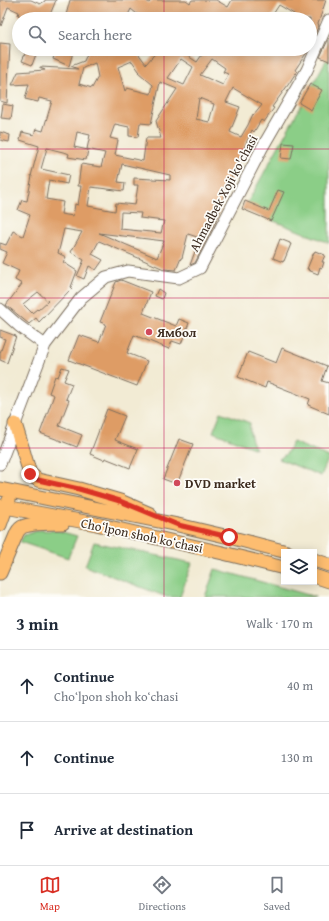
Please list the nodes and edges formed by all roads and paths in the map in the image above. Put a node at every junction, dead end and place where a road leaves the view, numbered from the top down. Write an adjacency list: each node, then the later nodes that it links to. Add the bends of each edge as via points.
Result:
1 (329, 20): 2 (street, Ahmadbek Xoji ko'chasi)
2 (317, 47)
3 (313, 56): 5 (street, Ahmadbek Xoji ko'chasi, via 200,268 179,278 128,271 106,277 80,298)
4 (0, 309): 5 (street)
5 (45, 345): 6 (street, Ahmadbek Xoji ko'chasi)
6 (15, 424): 7 (street, Ahmadbek Xoji ko'chasi); 11 (main road, via 28,470 33,477 120,501)
7 (0, 464)
8 (3, 498): 9 (main road, Choʻlpon shoh koʻchasi); 10 (main road); 11 (main road, Choʻlpon shoh koʻchasi)
9 (96, 524): 15 (main road, Choʻlpon shoh koʻchasi); 18 (main road, via 58,523 22,527 16,534)
10 (0, 525)
11 (178, 525): 12 (main road, Choʻlpon shoh koʻchasi)
12 (273, 548): 13 (main road, Choʻlpon shoh koʻchasi); 15 (main road)
13 (281, 550)
14 (317, 561): 16 (main road)
15 (270, 564): 17 (main road, Choʻlpon shoh koʻchasi)
16 (329, 564)
17 (281, 567)
18 (0, 572)
19 (317, 577): 20 (main road)
20 (329, 581)

